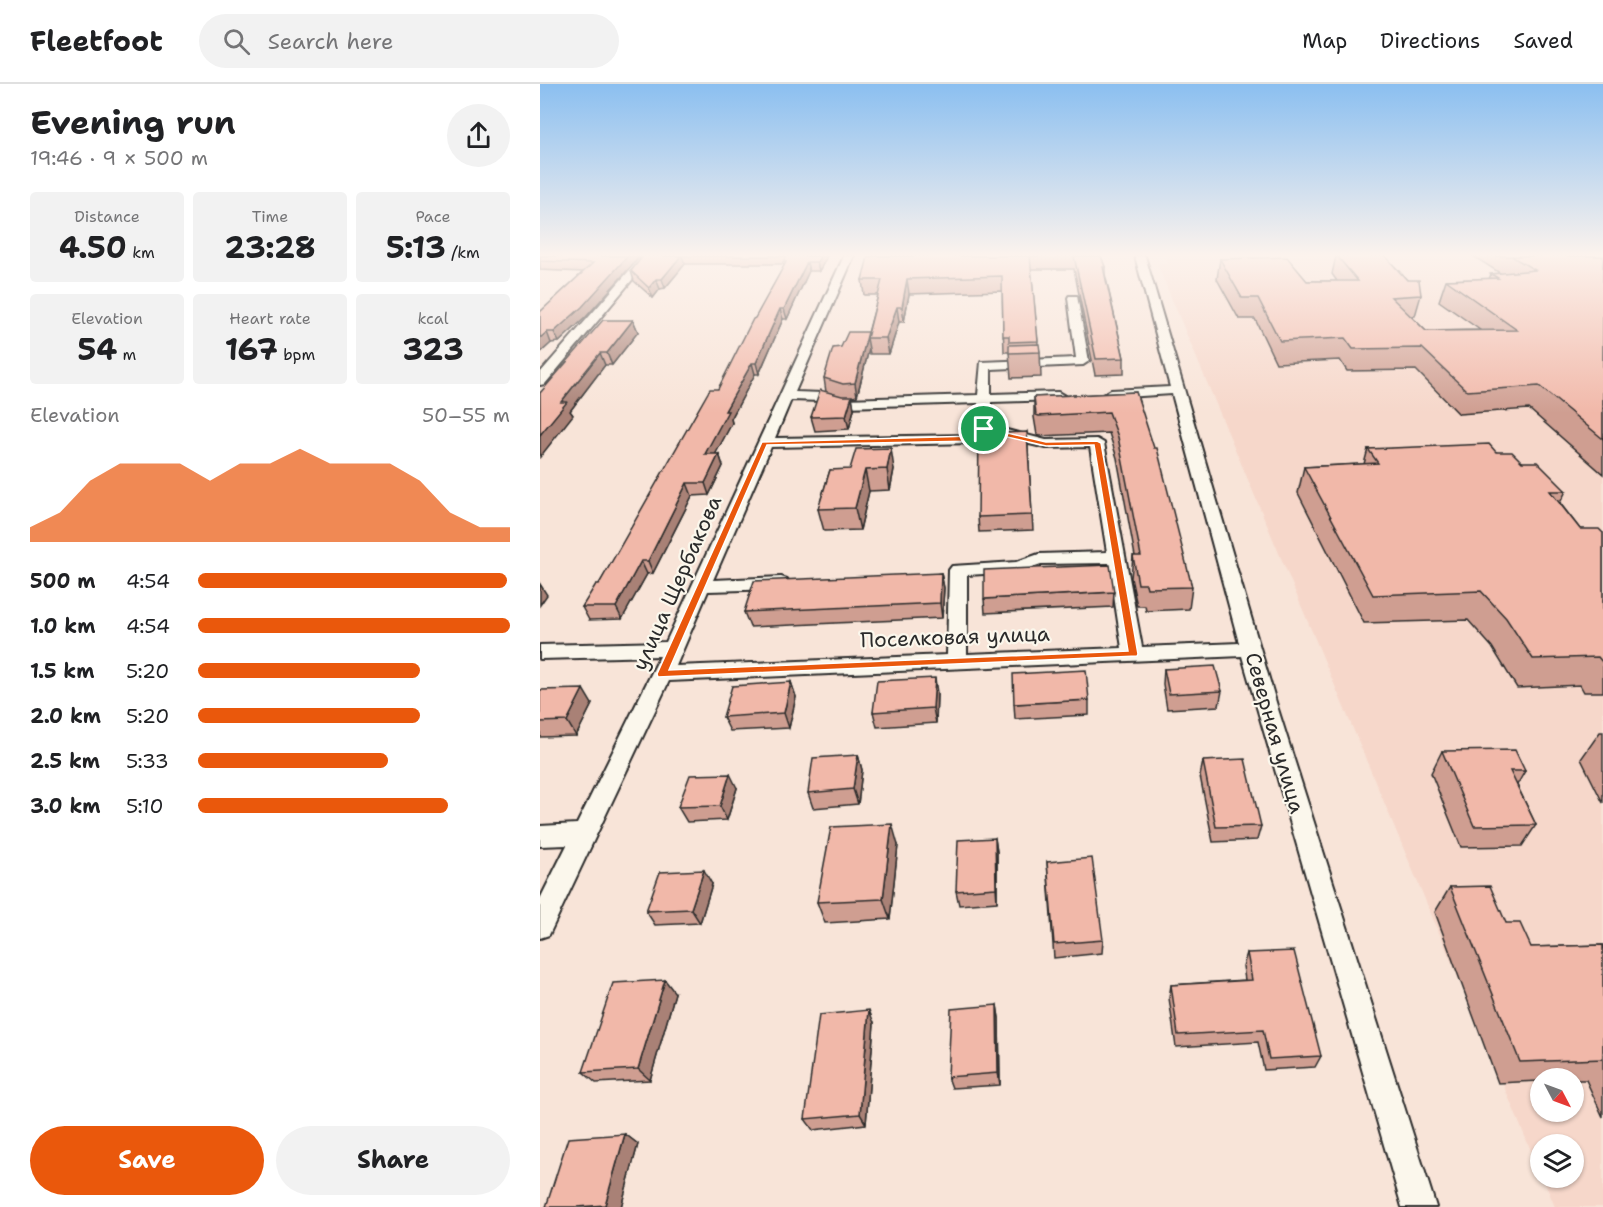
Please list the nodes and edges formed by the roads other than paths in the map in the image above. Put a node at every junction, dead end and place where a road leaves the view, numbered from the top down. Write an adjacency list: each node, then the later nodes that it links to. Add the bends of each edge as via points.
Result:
1 (602, 308): 5 (street)
2 (825, 308): 8 (street, улица Щербакова)
3 (1075, 308): 10 (street, via 1083,361 985,365)
4 (1155, 308): 6 (street, Северная улица)
5 (540, 381)
6 (1178, 390): 7 (street); 17 (street, Северная улица)
7 (1099, 394)
8 (786, 396): 10 (street, via 823,397 845,403); 12 (street, улица Щербакова)
9 (1076, 396): 10 (street)
10 (986, 400): 11 (street)
11 (984, 429): 12 (street, via 976,439); 13 (street, via 1046,444 1097,443)
12 (765, 443): 15 (street, улица Щербакова)
13 (1117, 557): 19 (street); 20 (street, via 1039,559 1018,567 958,570)
14 (794, 582): 15 (street)
15 (700, 586): 16 (street, улица Щербакова)
16 (672, 649): 18 (street); 21 (street, улица Щербакова)
17 (1251, 649): 19 (street, Поселковая улица); 25 (street, Северная улица)
18 (540, 652)
19 (1133, 654): 20 (street, Поселковая улица)
20 (957, 661): 21 (street, Поселковая улица)
21 (662, 674): 22 (street, улица Щербакова)
22 (586, 834): 23 (street); 24 (street, улица Щербакова)
23 (540, 836)
24 (540, 926)
25 (1419, 1207)

